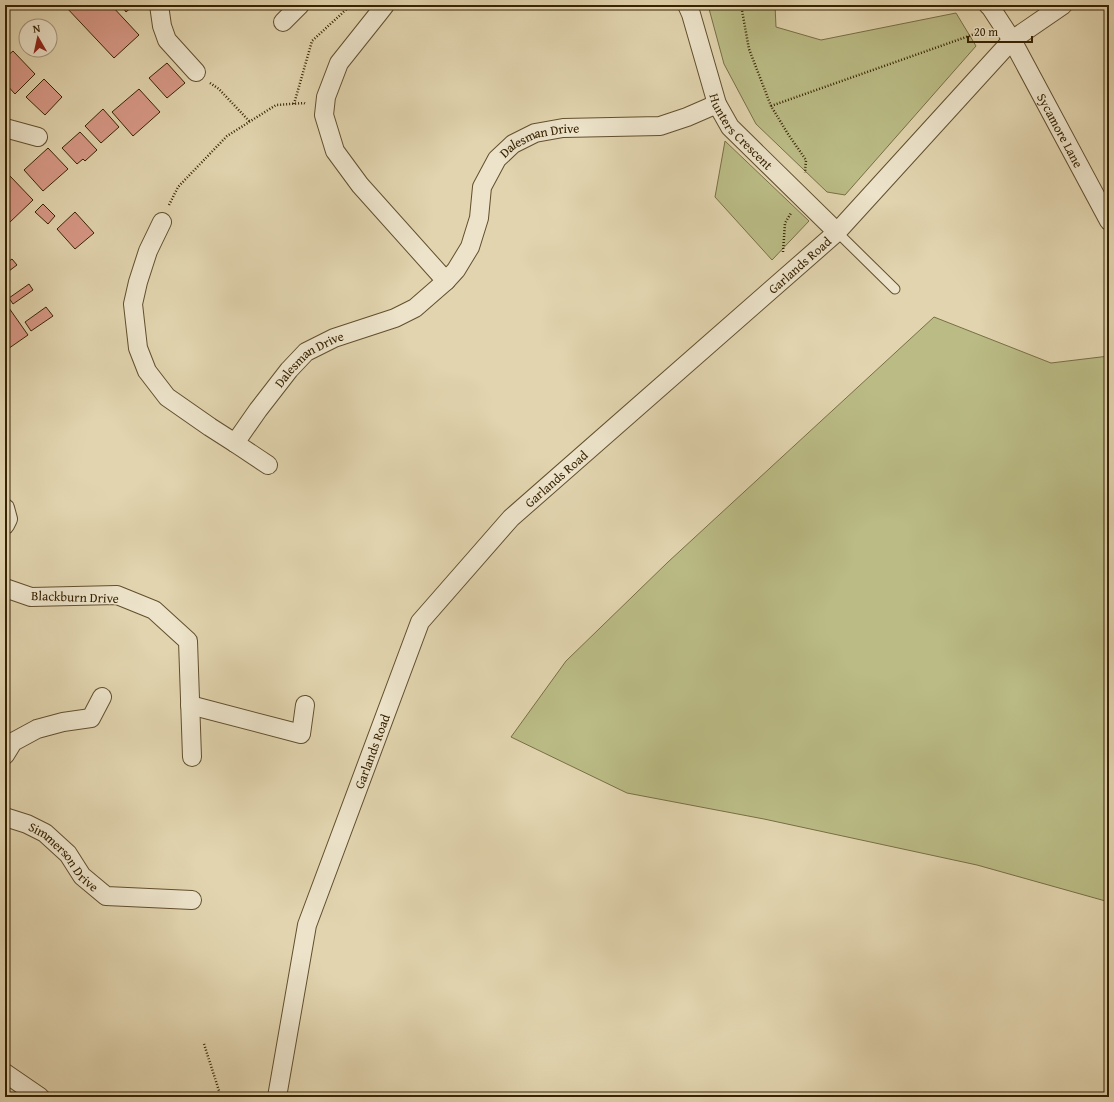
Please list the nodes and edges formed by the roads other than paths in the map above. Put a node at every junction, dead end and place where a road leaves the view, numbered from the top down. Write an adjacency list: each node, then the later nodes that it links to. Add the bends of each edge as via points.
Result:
1 (159, 5): 9 (street, via 167,40)
2 (300, 5): 7 (street)
3 (385, 5): 16 (street, via 339,62 326,97 324,115 335,151 360,185)
4 (687, 5): 10 (street, Hunters Crescent)
5 (988, 5): 8 (street)
6 (1063, 5): 8 (street, Garlands Road)
7 (283, 22)
8 (1012, 40): 14 (street, Sycamore Lane); 15 (street, Garlands Road)
9 (196, 72)
10 (717, 104): 15 (street, Hunters Crescent, via 730,127); 16 (street, Dalesman Drive, via 660,126 563,128 535,133 513,144 497,159 482,187 479,218 470,247)
11 (5, 128): 12 (street)
12 (38, 137)
13 (162, 222): 18 (street, via 148,251 133,304 138,348 147,371 167,397)
14 (1109, 222)
15 (838, 232): 17 (lane); 32 (street, Garlands Road, via 511,518 420,622 307,925)
16 (446, 281): 18 (street, Dalesman Drive, via 415,308 395,318 334,338 306,352 289,370)
17 (895, 290)
18 (235, 443): 19 (street)
19 (268, 465)
20 (5, 508): 21 (street, via 8,519)
21 (5, 525)
22 (5, 588): 24 (street, Blackburn Drive, via 32,597 117,595 154,610 188,641)
23 (102, 697): 26 (street, via 91,718 37,729 13,742)
24 (190, 705): 25 (street, via 301,734); 27 (street, Blackburn Drive)
25 (305, 705)
26 (5, 755)
27 (192, 757)
28 (5, 817): 29 (street, Simmerson Drive, via 46,833 68,854 82,876 106,896)
29 (192, 900)
30 (5, 1073): 31 (street)
31 (40, 1097)
32 (277, 1097)

